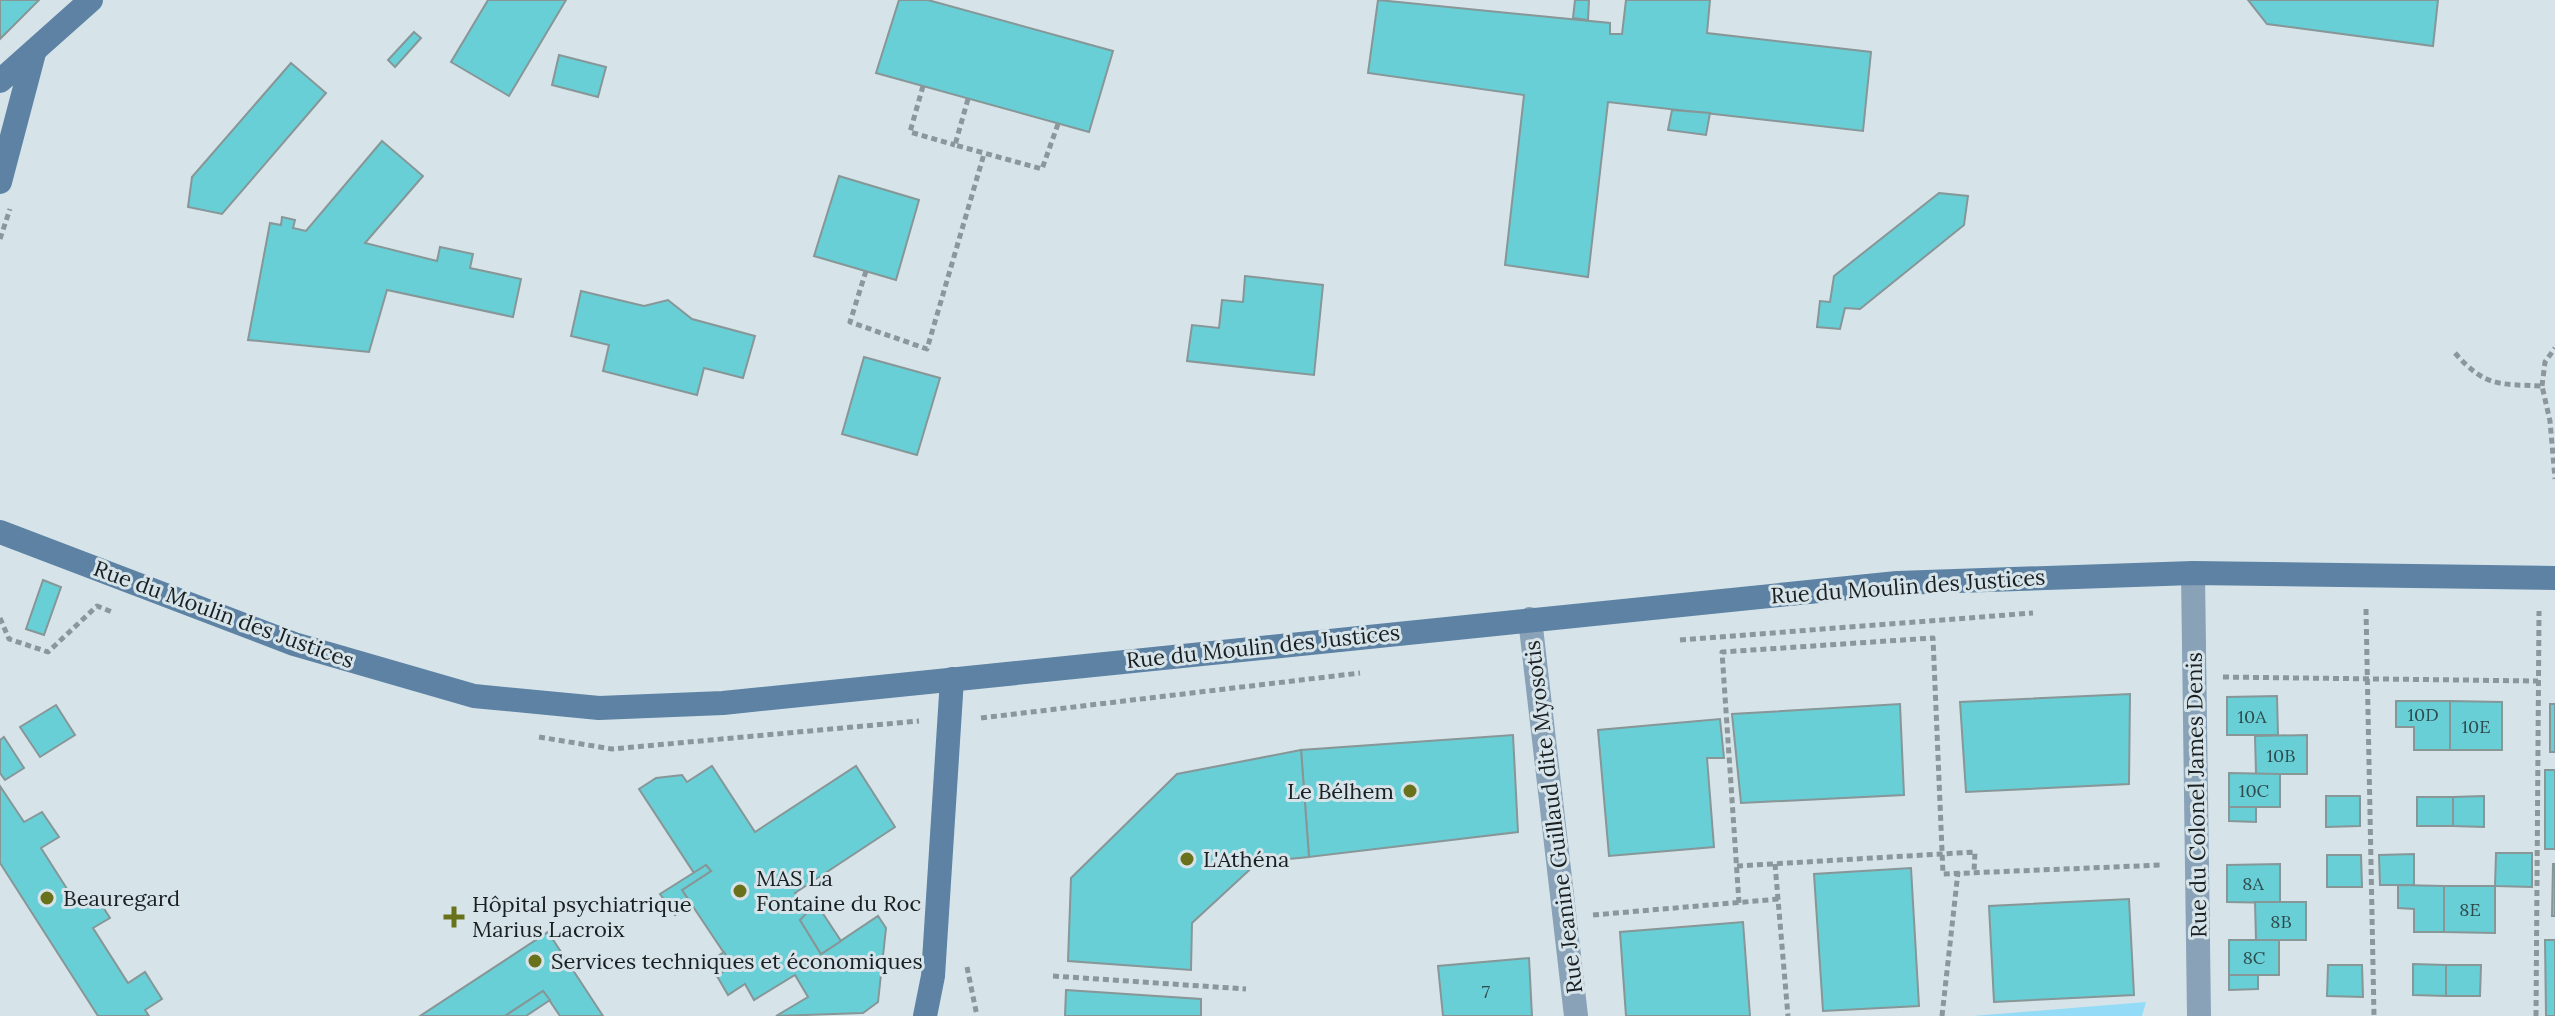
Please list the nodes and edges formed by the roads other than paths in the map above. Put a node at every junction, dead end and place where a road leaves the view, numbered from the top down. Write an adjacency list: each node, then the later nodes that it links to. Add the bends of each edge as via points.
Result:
1 (91, 0): 2 (street)
2 (34, 53): 3 (street); 4 (street)
3 (0, 81)
4 (0, 182)
5 (0, 532): 9 (street, Rue du Moulin des Justices, via 294,644 474,696 599,708 723,703)
6 (2193, 573): 7 (street, Rue du Moulin des Justices); 8 (street, Rue du Moulin des Justices, via 1897,583); 14 (street, Rue du Colonel James Denis)
7 (2555, 578)
8 (1530, 619): 9 (street, Rue du Moulin des Justices); 13 (street, Rue Jeanine Guillaud dite Myosotis)
9 (952, 679): 10 (street)
10 (933, 976): 11 (street); 12 (street)
11 (925, 1016)
12 (943, 1016)
13 (1576, 1016)
14 (2199, 1016)

